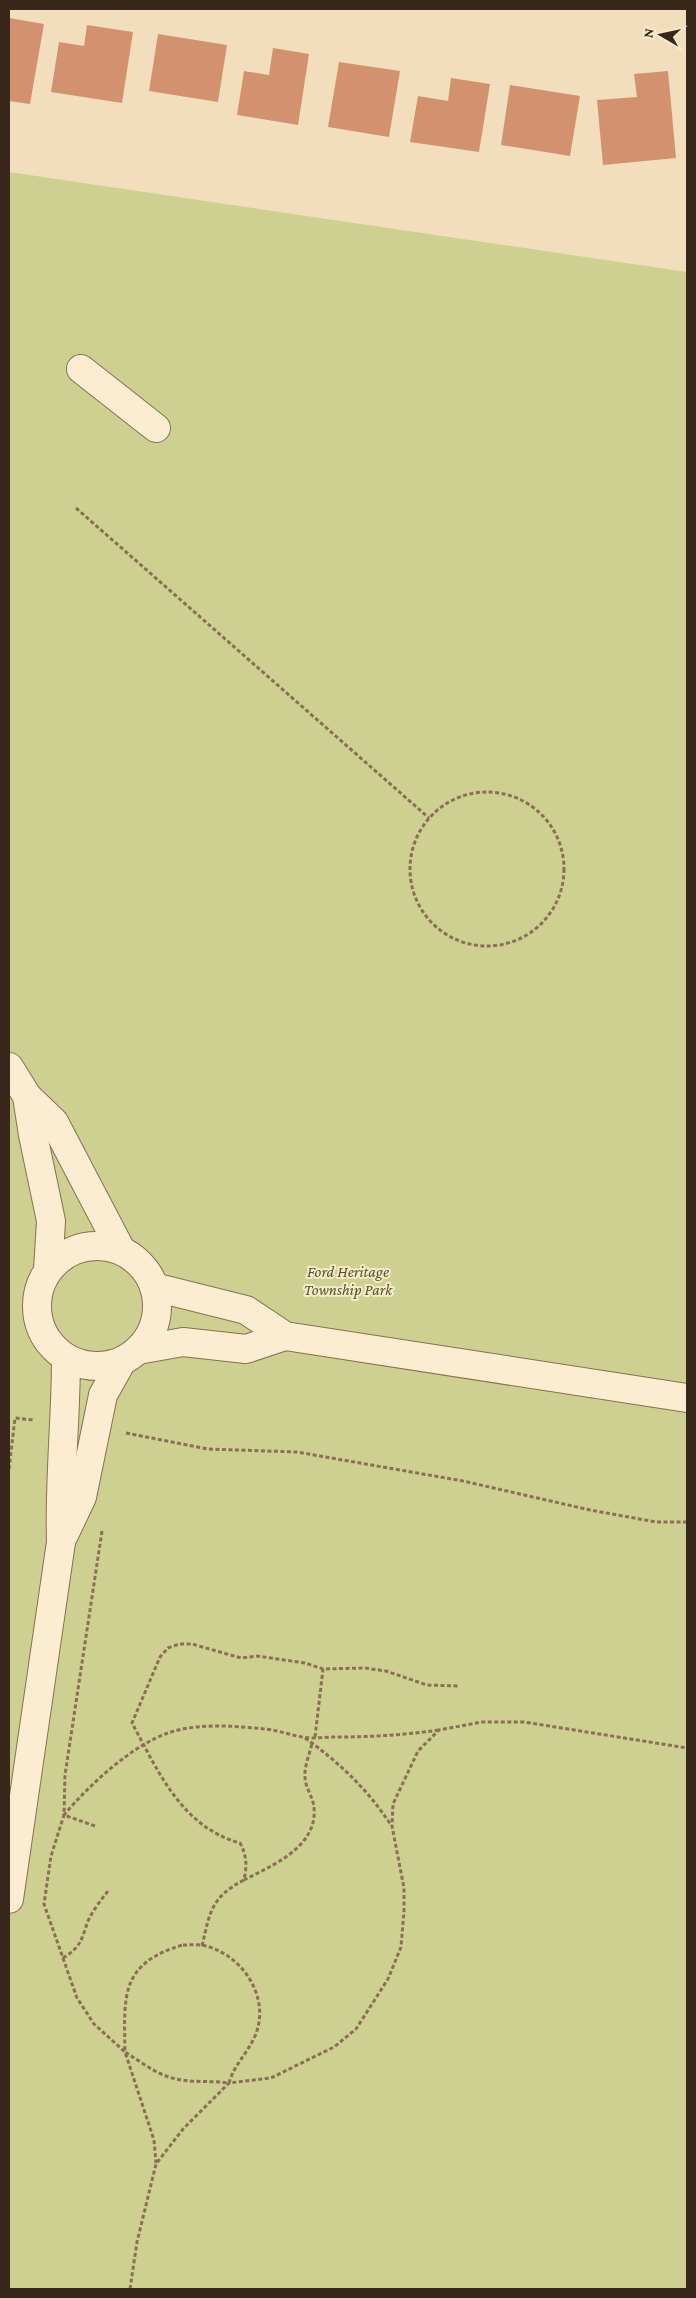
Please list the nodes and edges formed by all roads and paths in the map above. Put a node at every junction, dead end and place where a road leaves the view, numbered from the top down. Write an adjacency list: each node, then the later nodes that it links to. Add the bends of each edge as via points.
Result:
1 (81, 369): 2 (lane)
2 (156, 428)
3 (76, 508): 4 (path)
4 (429, 818): 4 (path, via 441,806 462,794 489,790 516,796 539,810 555,831 564,856 564,883 554,909 536,929 513,942 489,947 465,944 442,933 425,916 413,894 409,870 412,846)
5 (9, 1067): 6 (lane)
6 (27, 1096): 7 (lane, via 54,1122); 8 (lane, via 51,1221)
7 (121, 1250): 8 (lane, via 101,1245 81,1247 63,1256); 9 (lane, via 138,1261)
8 (48, 1270): 12 (lane, via 39,1289 37,1309 41,1329 51,1345)
9 (154, 1287): 10 (lane, via 246,1310); 11 (lane, via 156,1317 150,1335)
10 (285, 1336): 11 (lane, via 246,1348 183,1342); 13 (lane)
11 (130, 1356): 12 (lane, via 104,1366 84,1365); 15 (lane, via 103,1395)
12 (66, 1358): 14 (lane)
13 (687, 1398)
14 (65, 1422): 16 (path, via 15,1418); 19 (lane, via 60,1493)
15 (96, 1428): 17 (path, via 208,1449 297,1452 463,1481 647,1521); 19 (lane, via 82,1497)
16 (9, 1469)
17 (687, 1522)
18 (102, 1527): 28 (path, via 65,1775)
19 (61, 1542): 33 (lane)
20 (323, 1669): 21 (path, via 365,1668 386,1671 427,1685); 24 (path); 26 (path, via 257,1656 226,1656 192,1644 168,1648 160,1657 132,1723)
21 (458, 1686)
22 (439, 1730): 24 (path, via 399,1736); 27 (path, via 482,1722 524,1722); 30 (path, via 418,1751 404,1778 393,1804)
23 (304, 1737): 24 (path); 25 (path); 26 (path, via 268,1729 198,1727 170,1732)
24 (315, 1737)
25 (312, 1743): 30 (path, via 354,1778 374,1799); 31 (path, via 305,1777 314,1806 308,1835 286,1858)
26 (144, 1746): 28 (path, via 116,1764); 31 (path, via 178,1803 191,1817 206,1830 240,1843 246,1854)
27 (687, 1748)
28 (64, 1815): 29 (path); 35 (path, via 51,1856 44,1904)
29 (95, 1826)
30 (392, 1826): 37 (path, via 404,1888 400,1947 388,1979 373,2004 356,2029 334,2048 271,2078)
31 (244, 1880): 34 (path, via 218,1897 207,1921)
32 (108, 1891): 35 (path, via 89,1920 77,1950)
33 (9, 1899)
34 (202, 1946): 36 (path, via 183,1945 161,1951 143,1965 130,1984 124,2005); 37 (path, via 227,1955 244,1970 256,1990 259,2013 256,2035 232,2070)
35 (63, 1958): 36 (path, via 77,1998 94,2024)
36 (125, 2052): 37 (path, via 165,2076 186,2081); 38 (path, via 154,2140)
37 (229, 2083): 38 (path, via 183,2129)
38 (156, 2164): 39 (path, via 137,2242)
39 (130, 2289)

